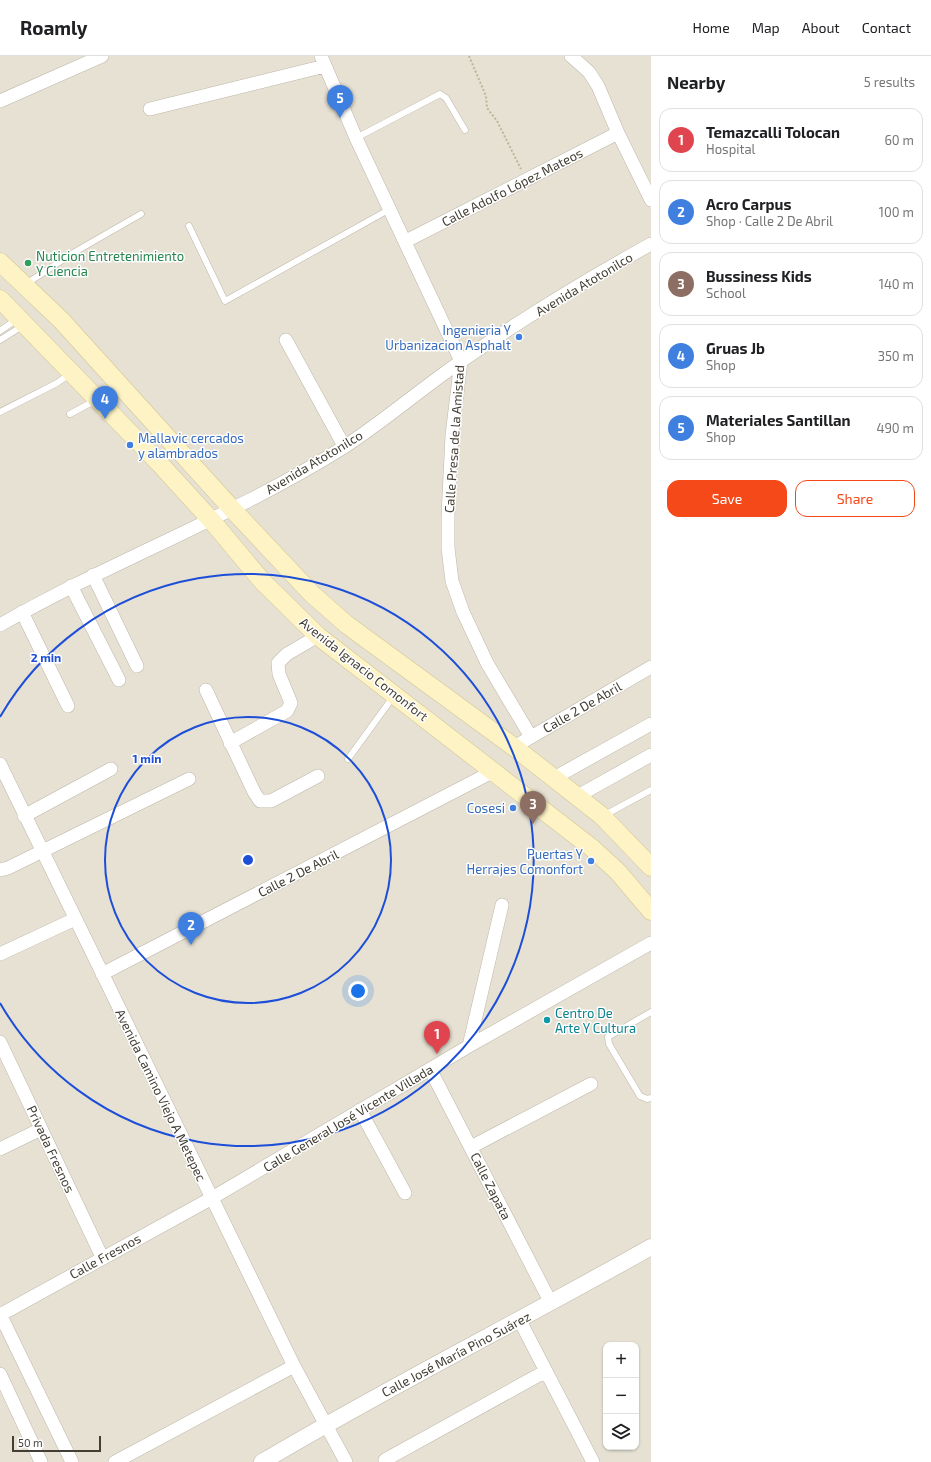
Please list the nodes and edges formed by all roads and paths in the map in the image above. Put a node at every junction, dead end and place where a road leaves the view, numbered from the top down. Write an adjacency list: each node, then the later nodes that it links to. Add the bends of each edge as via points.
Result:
1 (102, 56): 5 (street)
2 (469, 56): 10 (path, via 486,96 487,108 497,121)
3 (571, 56): 8 (street, via 593,78 603,95)
4 (323, 61): 6 (street); 9 (street, Calle Presa de la Amistad)
5 (0, 102)
6 (150, 109)
7 (465, 130): 9 (lane, via 446,98 440,94)
8 (618, 133): 10 (street, Calle Adolfo López Mateos); 11 (street)
9 (356, 138): 12 (street, Calle Presa de la Amistad)
10 (526, 179): 15 (street, Calle Adolfo López Mateos)
11 (651, 200)
12 (390, 209): 14 (lane, via 224,301); 15 (street, Calle Presa de la Amistad)
13 (141, 214): 18 (lane)
14 (189, 226)
15 (406, 241): 24 (street, Calle Presa de la Amistad)
16 (651, 244): 24 (street, Avenida Atotonilco, via 589,278)
17 (0, 262): 18 (main road, Avenida Ignacio Comonfort)
18 (24, 285): 30 (main road, Avenida Ignacio Comonfort, via 61,320)
19 (0, 299): 20 (main road, Avenida Ignacio Comonfort)
20 (22, 321): 21 (lane); 22 (lane); 25 (main road, Avenida Ignacio Comonfort)
21 (0, 331)
22 (0, 340)
23 (286, 340): 29 (street)
24 (461, 361): 29 (street, Avenida Atotonilco); 44 (street, Calle Presa de la Amistad, via 452,434 448,516 452,581 463,612 487,663)
25 (72, 373): 26 (main road, Avenida Ignacio Comonfort); 27 (lane)
26 (97, 399): 28 (lane); 31 (main road, Avenida Ignacio Comonfort)
27 (0, 412)
28 (70, 414)
29 (344, 446): 30 (street, Avenida Atotonilco)
30 (233, 510): 31 (street, Avenida Atotonilco); 46 (main road, Avenida Ignacio Comonfort, via 312,594 346,624)
31 (211, 520): 32 (street, Avenida Atotonilco); 36 (main road, Avenida Ignacio Comonfort, via 262,581)
32 (93, 575): 33 (street, Avenida Atotonilco); 37 (street)
33 (71, 586): 34 (street, Avenida Atotonilco); 39 (street)
34 (22, 612): 35 (street, Avenida Atotonilco); 42 (street)
35 (0, 625)
36 (318, 636): 41 (main road, Avenida Ignacio Comonfort); 45 (street, via 287,654 278,663 279,674 291,704 287,711)
37 (137, 666)
38 (651, 667): 44 (street, Calle 2 De Abril)
39 (119, 680)
40 (206, 690): 45 (street)
41 (394, 694): 48 (lane); 51 (main road, Avenida Ignacio Comonfort)
42 (68, 706)
43 (651, 724): 53 (street)
44 (531, 737): 46 (street, Calle 2 De Abril)
45 (230, 743): 52 (street, via 260,801 271,801)
46 (514, 747): 53 (main road, Avenida Ignacio Comonfort)
47 (651, 755): 56 (street)
48 (348, 759)
49 (0, 764): 57 (street, Avenida Camino Viejo A Metepec)
50 (111, 769): 57 (street)
51 (494, 771): 63 (main road, Avenida Ignacio Comonfort, via 592,848 618,872); 67 (street, Calle 2 De Abril)
52 (318, 776)
53 (554, 778): 56 (main road, Avenida Ignacio Comonfort)
54 (189, 779): 59 (street)
55 (651, 790): 58 (lane)
56 (576, 797): 58 (main road, Avenida Ignacio Comonfort)
57 (24, 816): 59 (street, Avenida Camino Viejo A Metepec)
58 (602, 816): 60 (main road, Avenida Ignacio Comonfort)
59 (41, 851): 61 (street); 64 (street, Avenida Camino Viejo A Metepec)
60 (651, 867)
61 (0, 870)
62 (502, 905): 70 (street)
63 (651, 911)
64 (75, 919): 66 (street); 67 (street, Avenida Camino Viejo A Metepec)
65 (651, 943): 70 (street, Calle General José Vicente Villada)
66 (0, 954)
67 (102, 974): 79 (street, Avenida Camino Viejo A Metepec)
68 (651, 1012): 73 (lane, via 608,1037 609,1044 640,1096)
69 (0, 1042): 75 (street, Privada Fresnos)
70 (469, 1046): 71 (street, Calle General José Vicente Villada)
71 (430, 1069): 74 (street, Calle General José Vicente Villada); 76 (street, Calle Zapata)
72 (591, 1084): 76 (street)
73 (651, 1098)
74 (360, 1110): 78 (street); 79 (street, Calle General José Vicente Villada)
75 (41, 1129): 77 (street); 81 (street, Privada Fresnos)
76 (470, 1147): 82 (street, Calle Zapata)
77 (0, 1149)
78 (405, 1193)
79 (212, 1198): 81 (street, Calle Fresnos); 85 (street, Avenida Camino Viejo A Metepec)
80 (651, 1247): 82 (street, Calle José María Pino Suárez)
81 (102, 1257): 83 (street, Calle Fresnos)
82 (551, 1303): 84 (street, Calle José María Pino Suárez)
83 (0, 1314): 91 (street)
84 (519, 1319): 86 (street); 88 (street, Calle José María Pino Suárez)
85 (294, 1366): 88 (street, Avenida Camino Viejo A Metepec); 92 (street)
86 (546, 1371): 89 (street); 95 (street)
87 (0, 1374): 90 (street)
88 (326, 1424): 93 (street, Calle José María Pino Suárez); 94 (street, Avenida Camino Viejo A Metepec)
89 (385, 1460)
90 (41, 1462)
91 (72, 1462)
92 (115, 1462)
93 (262, 1462)
94 (346, 1462)
95 (593, 1462)

